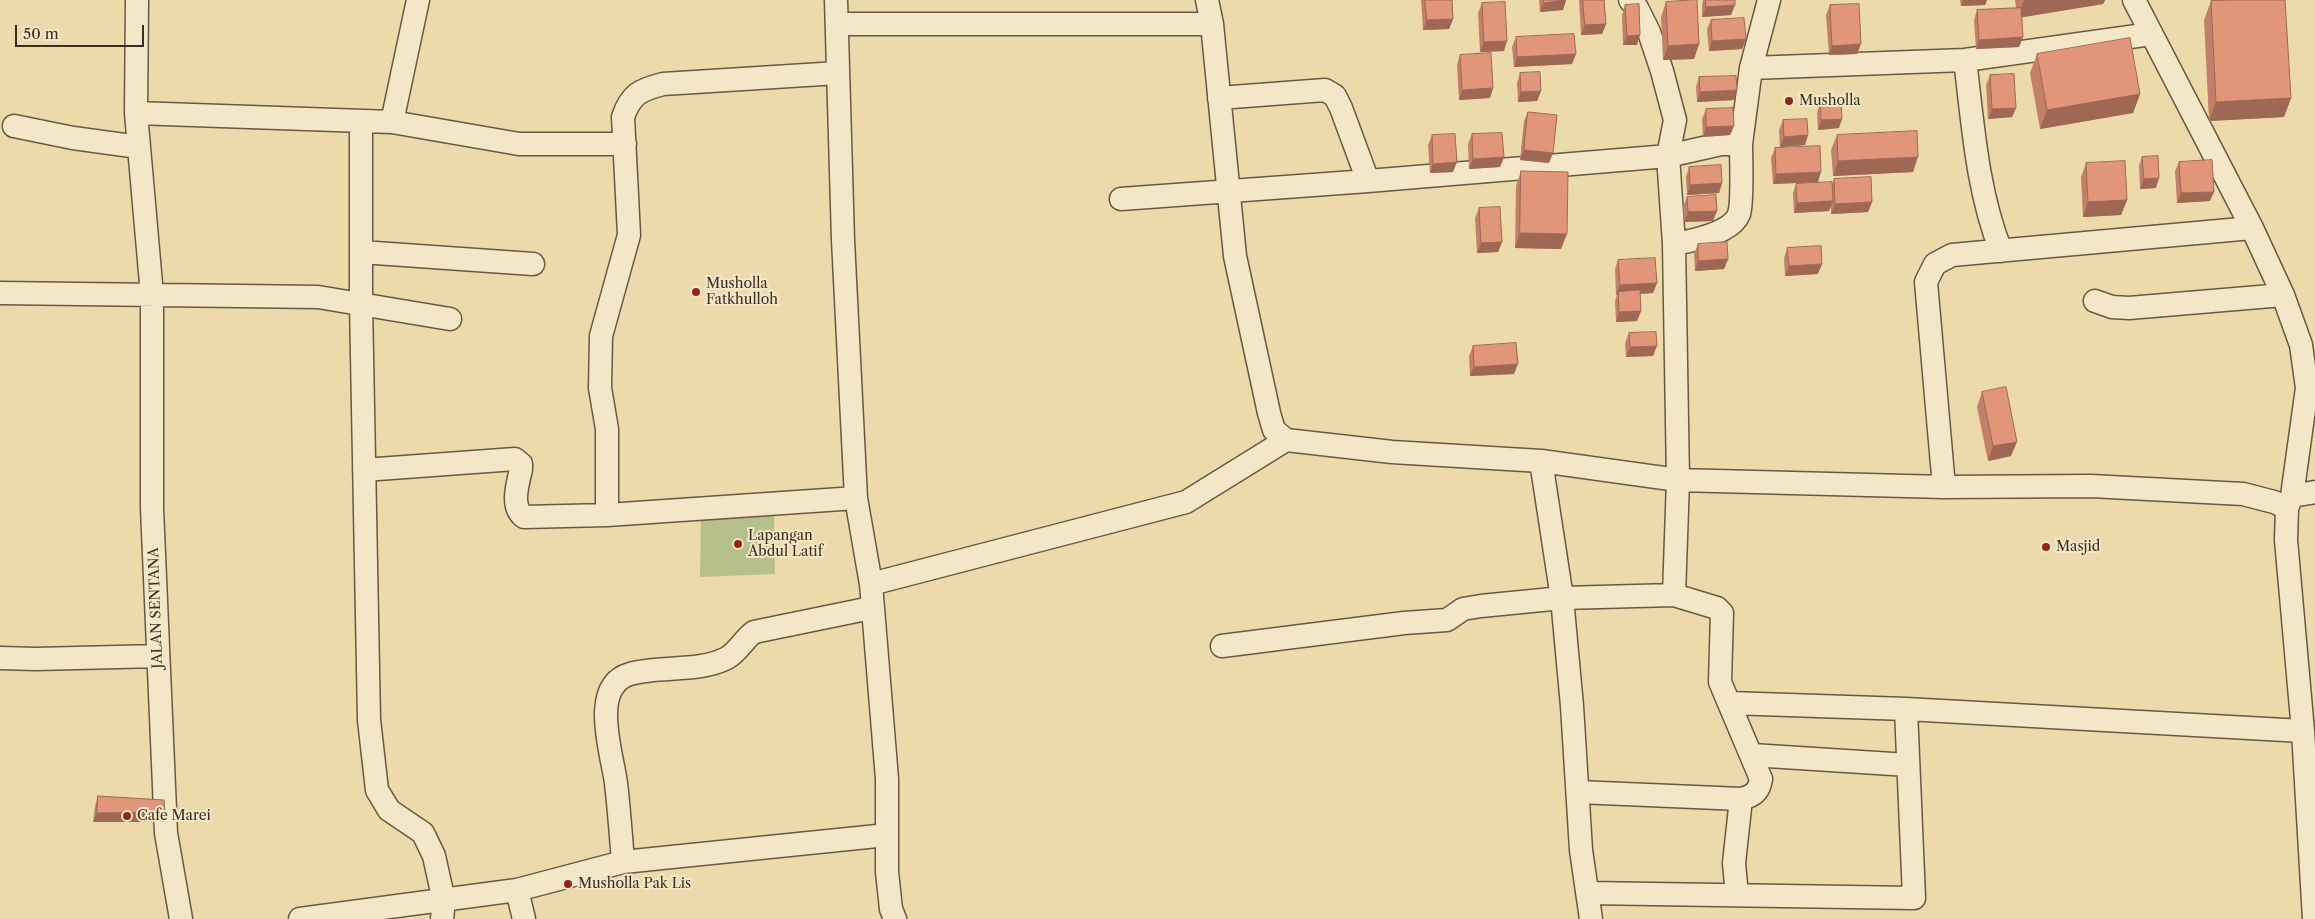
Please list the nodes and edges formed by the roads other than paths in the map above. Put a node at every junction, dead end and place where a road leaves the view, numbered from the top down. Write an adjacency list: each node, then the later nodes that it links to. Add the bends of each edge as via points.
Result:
1 (137, 0): 15 (street, JALAN SENTANA)
2 (418, 0): 17 (street)
3 (836, 0): 8 (street)
4 (1207, 0): 9 (street)
5 (1630, 0): 22 (street, via 1649,32 1675,120)
6 (1770, 0): 12 (street)
7 (2134, 0): 10 (street)
8 (837, 24): 9 (street); 13 (street)
9 (1212, 24): 14 (street)
10 (2151, 34): 11 (street); 26 (street)
11 (1964, 60): 12 (street); 28 (street, via 1982,183)
12 (1751, 68): 20 (street)
13 (838, 73): 19 (street, via 663,84 647,88 628,102 623,117); 43 (street)
14 (1219, 98): 23 (street, via 1325,90 1335,96 1341,108); 24 (street)
15 (136, 114): 16 (street); 21 (street, JALAN SENTANA)
16 (361, 121): 17 (street); 29 (street)
17 (392, 122): 19 (street, via 519,144)
18 (14, 126): 21 (street)
19 (625, 144): 45 (street, via 629,235 601,336 600,388 607,429)
20 (1741, 144): 22 (street, via 1721,144); 27 (street, via 1739,215 1732,225 1720,232)
21 (139, 147): 32 (street, JALAN SENTANA)
22 (1668, 156): 23 (street); 27 (street)
23 (1368, 182): 24 (street)
24 (1229, 190): 25 (street); 37 (street, via 1235,256 1254,350 1274,430)
25 (1121, 199)
26 (2252, 228): 28 (street); 33 (street)
27 (1674, 244): 40 (street)
28 (2001, 251): 41 (street, via 1952,255 1935,264 1926,282)
29 (361, 252): 30 (street); 35 (street)
30 (533, 264)
31 (0, 293): 32 (street)
32 (152, 295): 35 (street, via 318,297); 51 (street, JALAN SENTANA, via 152,508)
33 (2283, 295): 34 (street, via 2129,308); 44 (street, via 2301,345 2307,388)
34 (2095, 301)
35 (361, 303): 36 (street); 39 (street)
36 (450, 319)
37 (1286, 440): 38 (street, via 1392,452); 46 (street, via 1186,502)
38 (1542, 461): 40 (street); 48 (street)
39 (364, 470): 45 (street, via 516,459 521,464 516,505 524,517); 67 (street, via 369,720 378,790 389,810 423,833 434,856)
40 (1678, 480): 41 (street); 47 (street)
41 (1944, 487): 44 (street, via 2091,486 2243,494 2274,502)
42 (2315, 492): 44 (street)
43 (856, 498): 45 (street); 46 (street)
44 (2290, 502): 55 (street, via 2286,540)
45 (607, 515)
46 (871, 584): 49 (street)
47 (1674, 595): 48 (street); 53 (street, via 1717,608 1722,613 1720,682)
48 (1562, 598): 50 (street, via 1463,609 1447,620); 58 (street)
49 (871, 608): 61 (street, via 887,779); 62 (street, via 754,632 728,658 704,665 630,674 616,680 609,694 606,729 616,782)
50 (1222, 646)
51 (158, 656): 52 (street); 68 (street, JALAN SENTANA, via 166,833)
52 (0, 658)
53 (1730, 703): 54 (street); 56 (street)
54 (1906, 709): 55 (street); 57 (street)
55 (2306, 719): 60 (street)
56 (1752, 755): 57 (street); 59 (street, via 1761,779 1759,789 1752,796)
57 (1908, 765): 66 (street)
58 (1578, 792): 59 (street); 64 (street)
59 (1740, 799): 65 (street, via 1734,855)
60 (2312, 826): 73 (street)
61 (887, 836): 62 (street); 71 (street, via 887,872)
62 (623, 862): 63 (street)
63 (517, 890): 67 (street); 70 (street)
64 (1587, 893): 65 (street); 72 (street)
65 (1738, 894): 66 (street)
66 (1914, 909)
67 (443, 910): 69 (street)
68 (181, 919)
69 (300, 919)
70 (524, 919)
71 (895, 919)
72 (1591, 919)
73 (2311, 919)

